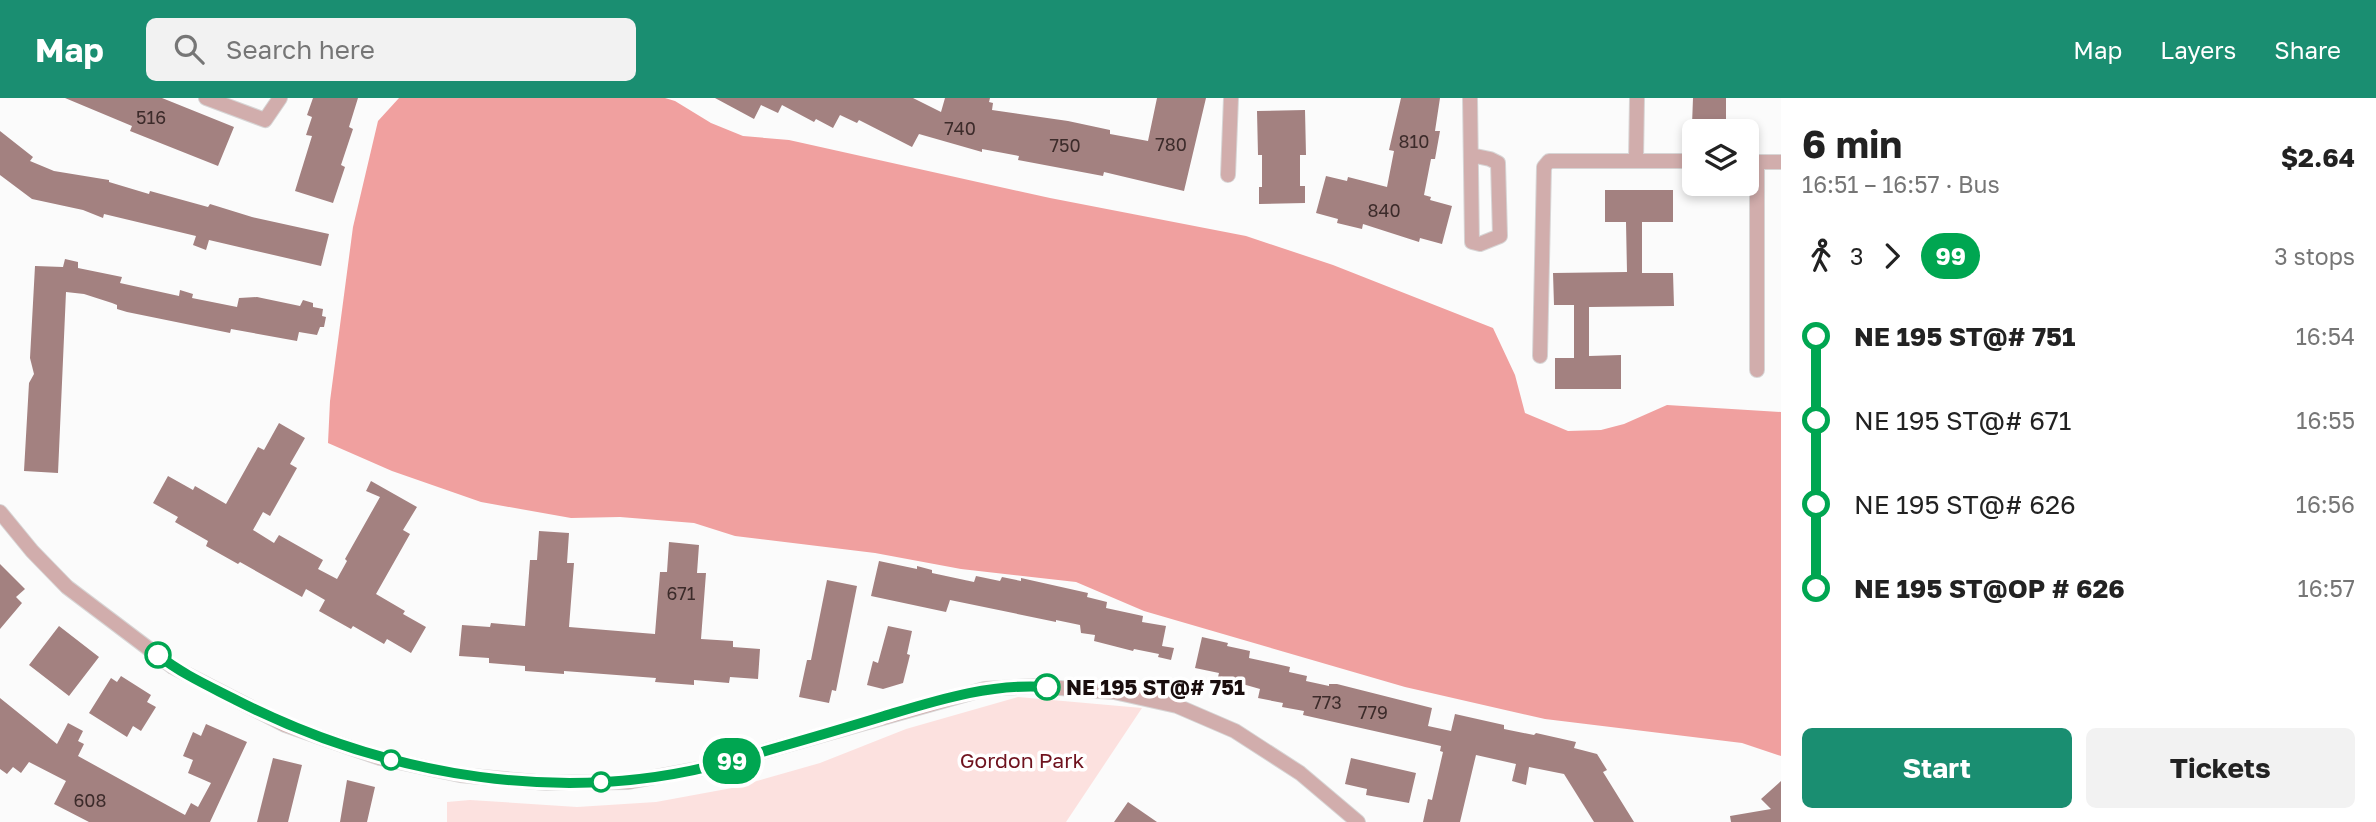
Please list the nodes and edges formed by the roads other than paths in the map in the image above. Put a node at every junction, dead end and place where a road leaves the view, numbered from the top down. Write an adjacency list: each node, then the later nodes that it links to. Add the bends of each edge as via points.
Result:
1 (206, 98): 2 (street, via 265,120)
2 (280, 98)
3 (1231, 98): 11 (street)
4 (1470, 98): 6 (street)
5 (1637, 98): 7 (street)
6 (1471, 155): 6 (street, via 1472,242 1480,244 1500,236 1498,163)
7 (1636, 160): 8 (street); 13 (street, via 1549,161 1544,167)
8 (1682, 161)
9 (1759, 162): 10 (street)
10 (1781, 162)
11 (1228, 175)
12 (1753, 196): 14 (street)
13 (1540, 356)
14 (1757, 370)
15 (0, 512): 16 (street, via 67,587 173,667 285,724 380,758 460,775 547,783 628,782 709,767 985,689 1033,686 1114,692 1177,706 1235,731 1300,774)
16 (1358, 822)

